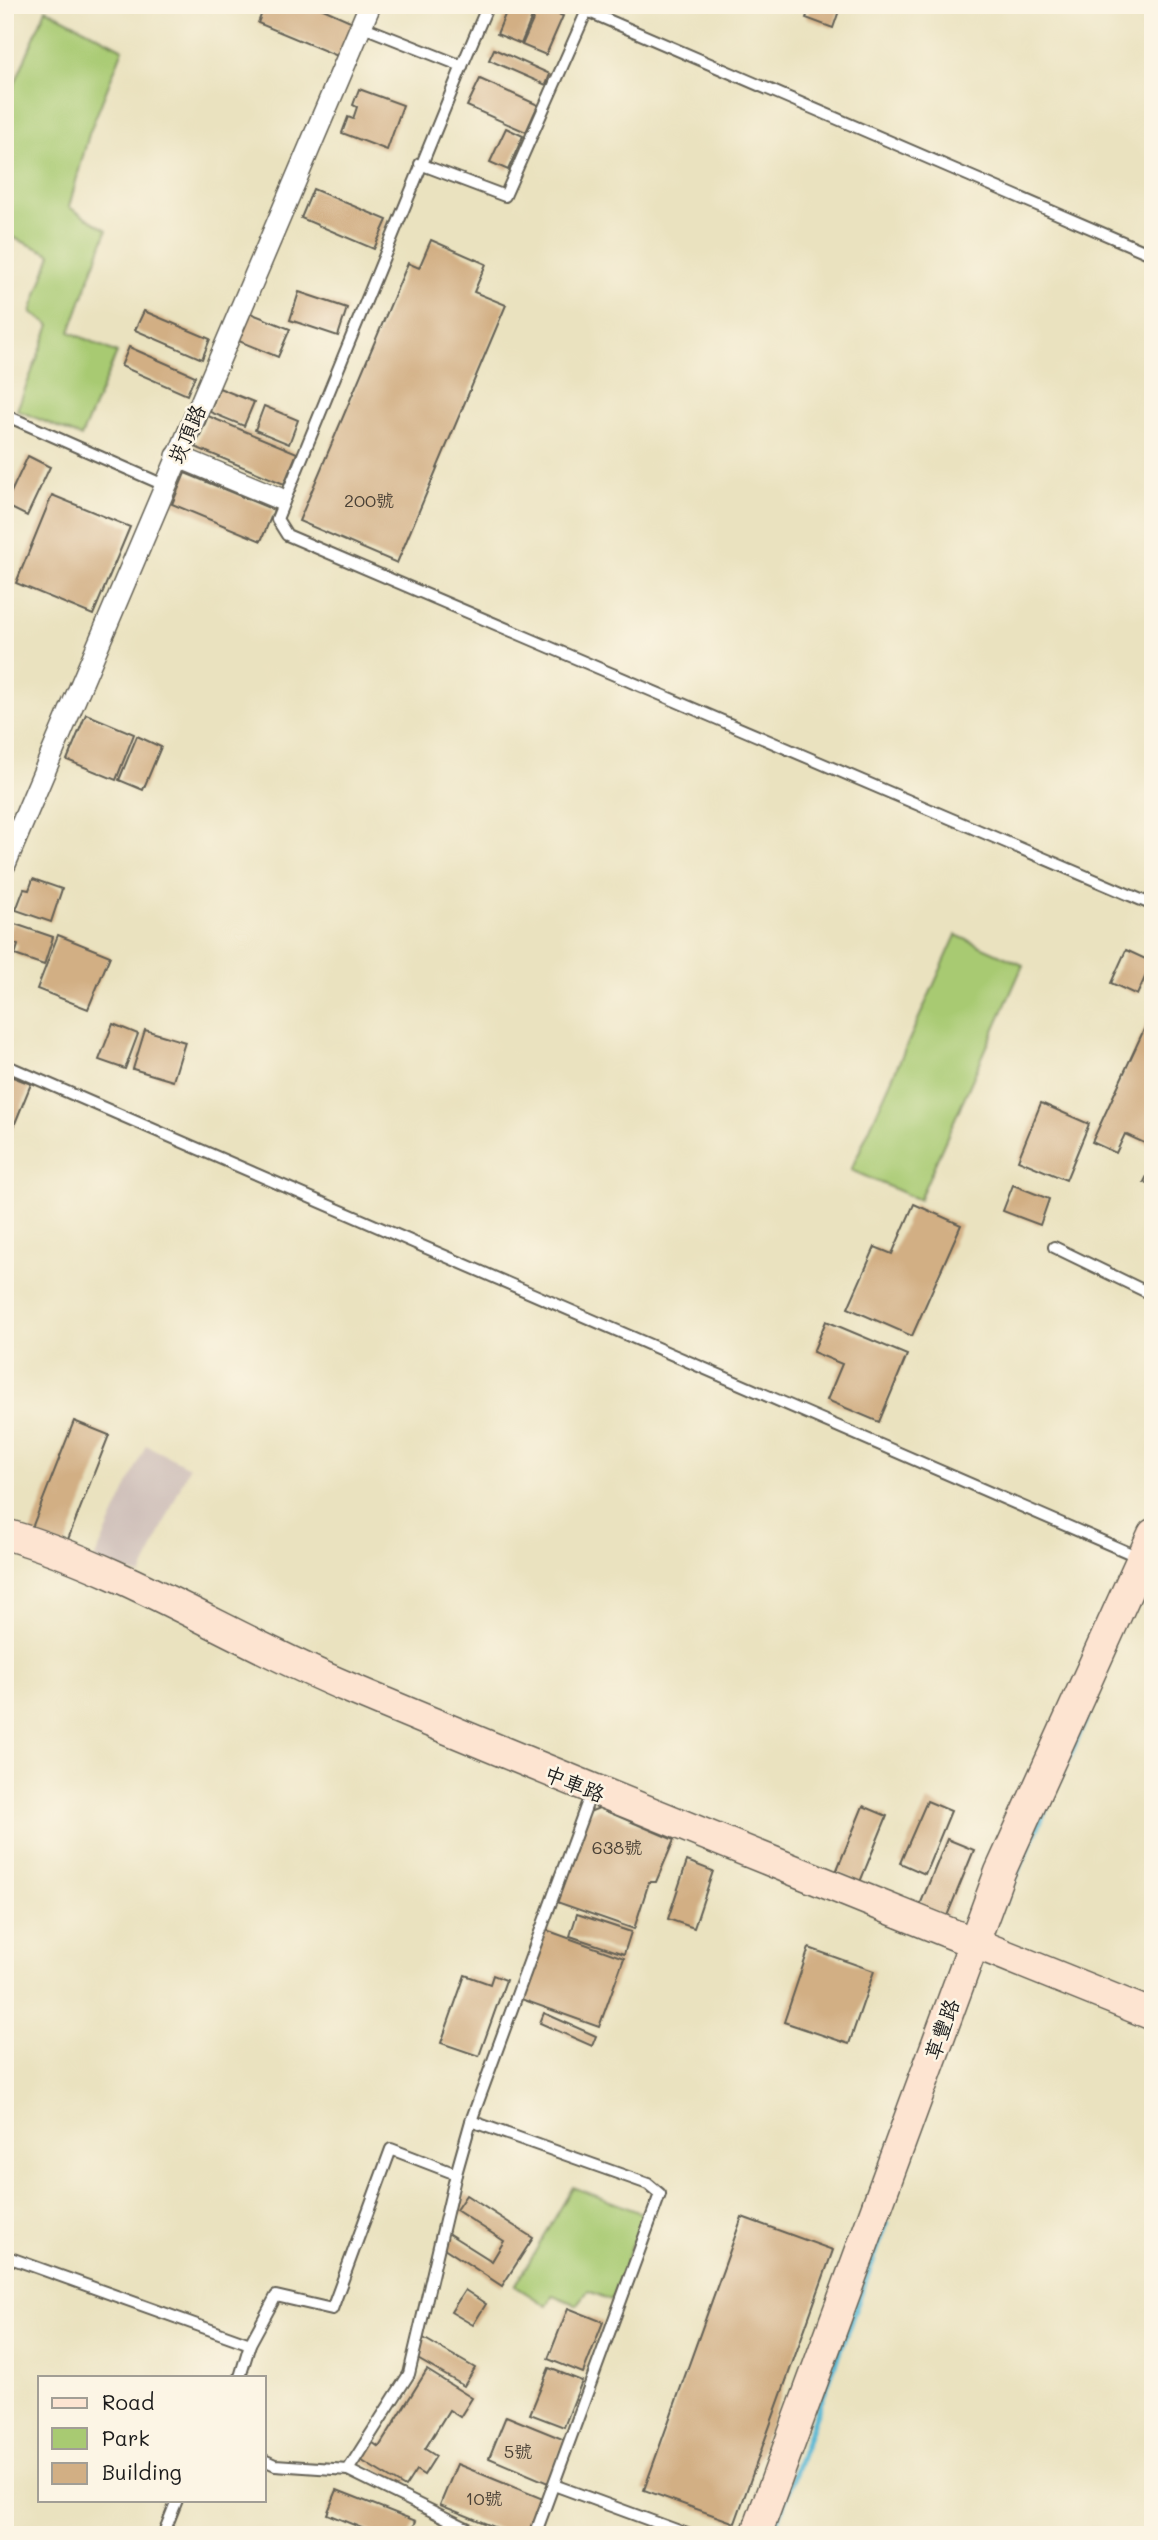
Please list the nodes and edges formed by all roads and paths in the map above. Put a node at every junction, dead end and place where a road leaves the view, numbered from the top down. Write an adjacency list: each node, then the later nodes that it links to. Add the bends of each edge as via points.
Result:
1 (370, 5): 4 (street, 崁頂路)
2 (488, 5): 5 (lane)
3 (588, 8): 6 (lane, via 505,196); 7 (lane)
4 (361, 26): 5 (lane); 9 (street, 崁頂路)
5 (462, 66): 6 (lane)
6 (420, 164): 13 (lane, via 277,519 287,535)
7 (1153, 255)
8 (5, 415): 10 (lane)
9 (177, 456): 10 (street, 崁頂路); 11 (street)
10 (164, 485): 12 (street, 崁頂路)
11 (278, 498)
12 (5, 864)
13 (1153, 905)
14 (5, 1065): 18 (lane)
15 (1054, 1247): 16 (lane)
16 (1153, 1295)
17 (5, 1534): 19 (street, 中車路, via 119,1577 325,1678)
18 (1149, 1552): 20 (street, 草豐路)
19 (592, 1790): 20 (street, 中車路); 22 (lane)
20 (972, 1941): 21 (street, 中車路); 31 (street, 草豐路)
21 (1153, 2015)
22 (471, 2121): 23 (lane); 29 (lane, via 648,2184 660,2194)
23 (456, 2174): 25 (lane, via 391,2149 332,2309 276,2297); 28 (lane, via 409,2374)
24 (5, 2256): 25 (lane)
25 (250, 2344): 26 (lane)
26 (240, 2376)
27 (266, 2461): 28 (lane)
28 (348, 2470): 33 (lane)
29 (554, 2485): 34 (lane); 35 (lane)
30 (176, 2502): 32 (lane)
31 (760, 2534)
32 (163, 2535)
33 (481, 2535)
34 (535, 2535)
35 (690, 2535)

